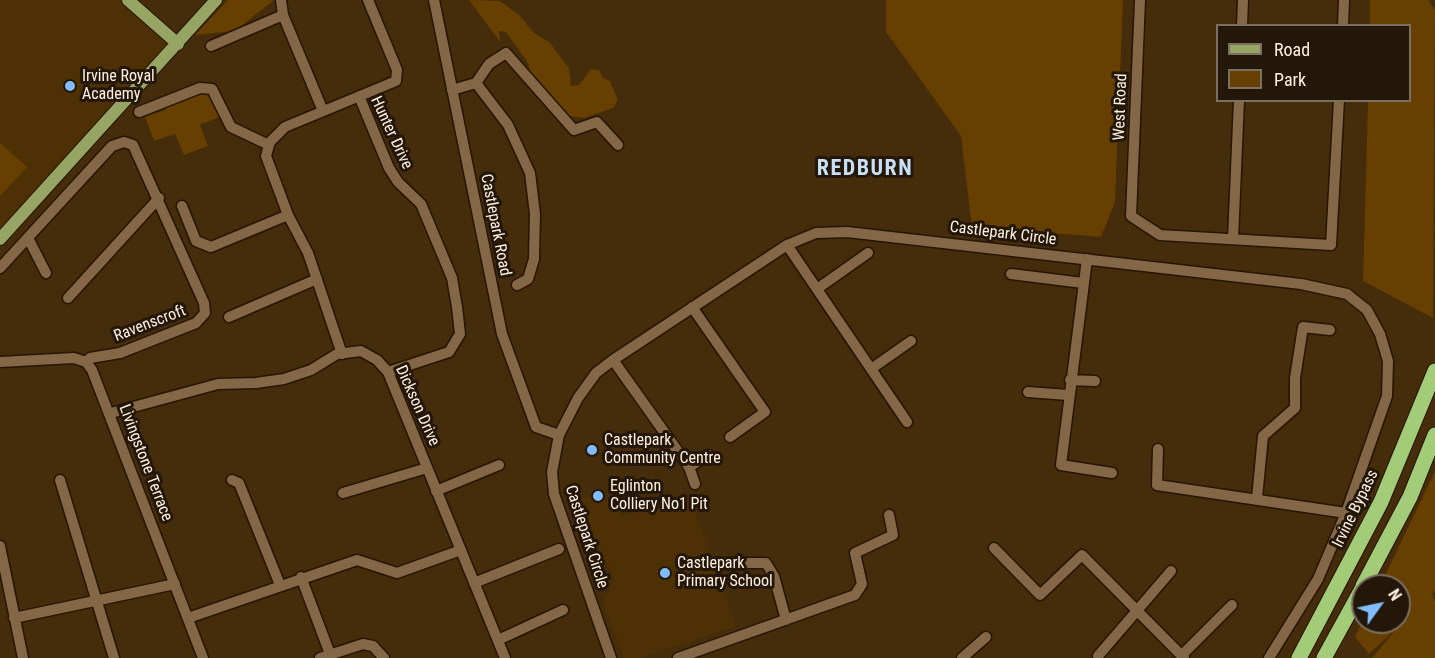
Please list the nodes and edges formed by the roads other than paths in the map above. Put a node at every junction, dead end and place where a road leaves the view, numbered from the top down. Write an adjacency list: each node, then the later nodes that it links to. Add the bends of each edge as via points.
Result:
1 (128, 0): 12 (main road)
2 (216, 0): 12 (main road)
3 (281, 0): 9 (street)
4 (368, 0): 16 (street, via 397,70 396,81)
5 (434, 0): 15 (street, Castlepark Road)
6 (1140, 0): 28 (street, West Road, via 1131,216 1160,235)
7 (1243, 0): 10 (street)
8 (1344, 0): 11 (street)
9 (283, 15): 13 (street); 19 (street)
10 (1242, 24)
11 (1342, 24)
12 (178, 44): 27 (main road)
13 (211, 46)
14 (476, 83): 15 (street); 22 (street, via 489,64 506,53 574,130 597,122); 37 (street, via 508,125 530,172 535,214 534,260 528,279)
15 (452, 90): 57 (street, Castlepark Road, via 502,334 536,427)
16 (359, 96): 19 (street, Hunter Drive); 50 (street, Hunter Drive, via 389,168 421,204 452,278 460,334 448,351)
17 (1239, 102): 28 (street)
18 (1339, 102): 28 (street, via 1331,245)
19 (323, 111): 21 (street, Hunter Drive, via 285,128)
20 (139, 112): 21 (street, via 200,88 212,88 231,127)
21 (269, 145): 25 (street, via 266,156)
22 (618, 145)
23 (159, 198): 26 (street, Ravenscroft, via 133,145 118,143); 39 (street); 47 (street, Ravenscroft, via 204,303 203,317 120,353)
24 (182, 206): 25 (street, via 196,241 211,247)
25 (288, 215): 35 (street)
26 (28, 238): 32 (street); 33 (street)
27 (0, 239)
28 (1233, 239)
29 (787, 245): 31 (street, Castlepark Circle, via 816,233 848,232); 38 (street); 40 (street, Castlepark Circle)
30 (868, 253): 38 (street)
31 (1087, 259): 36 (street); 72 (street, Castlepark Circle, via 1301,284 1347,294 1367,310 1380,334 1388,362 1387,396)
32 (0, 268)
33 (46, 273)
34 (1011, 274): 36 (street)
35 (317, 279): 41 (street); 44 (street)
36 (1083, 284): 51 (street)
37 (517, 285)
38 (817, 289): 48 (street)
39 (68, 298)
40 (692, 308): 45 (street, Castlepark Circle); 59 (street, via 765,412)
41 (229, 317)
42 (1330, 330): 71 (street, via 1303,327 1295,408 1263,436)
43 (911, 341): 48 (street)
44 (342, 354): 50 (street, Dickson Drive, via 361,351); 55 (street, via 284,379 218,384)
45 (613, 360): 57 (street, Castlepark Circle, via 596,373 578,398); 64 (street)
46 (0, 362): 47 (street, via 74,358)
47 (86, 362): 55 (street, Livingstone Terrace)
48 (871, 369): 56 (street)
49 (1435, 371): 108 (highway, Irvine Bypass, via 1381,502)
50 (388, 372): 63 (street, Dickson Drive)
51 (1070, 380): 52 (street); 54 (street)
52 (1095, 381)
53 (1028, 392): 54 (street)
54 (1068, 395): 65 (street, via 1061,465)
55 (111, 413): 83 (street, Livingstone Terrace)
56 (908, 422)
57 (560, 435): 104 (street, Castlepark Circle, via 552,472 554,494)
58 (1435, 435): 80 (highway, via 1410,497)
59 (730, 437)
60 (1158, 449): 71 (street, via 1157,485)
61 (709, 455): 64 (street)
62 (499, 465): 69 (street)
63 (427, 468): 69 (street, Dickson Drive); 70 (street)
64 (689, 468): 68 (street)
65 (1112, 473)
66 (60, 480): 86 (street)
67 (232, 480): 84 (street, via 239,483)
68 (695, 484)
69 (436, 491): 77 (street, Dickson Drive)
70 (343, 493)
71 (1257, 498): 72 (street)
72 (1346, 513): 107 (street, Castlepark Circle, via 1318,579)
73 (889, 515): 93 (street, via 893,535 855,553 862,584 855,595)
74 (0, 546): 85 (street)
75 (994, 548): 90 (street, via 1040,595 1082,555)
76 (559, 549): 82 (street)
77 (461, 550): 81 (street, via 397,573 357,560); 82 (street, Dickson Drive)
78 (746, 563): 93 (street, via 766,563 774,576)
79 (1171, 571): 90 (street)
80 (1369, 574)
81 (301, 577): 84 (street); 96 (street)
82 (474, 583): 95 (street, Dickson Drive)
83 (175, 584): 86 (street); 92 (street, Livingstone Terrace)
84 (280, 585): 92 (street)
85 (5, 601): 91 (street)
86 (98, 601): 91 (street); 100 (street)
87 (1232, 605): 98 (street)
88 (1351, 608): 109 (highway)
89 (563, 610): 95 (street)
90 (1138, 611): 97 (street); 98 (street)
91 (14, 618): 99 (street)
92 (188, 618): 101 (street, Livingstone Terrace)
93 (786, 620): 105 (street)
94 (986, 637): 106 (street)
95 (498, 640): 103 (street, Dickson Drive)
96 (325, 656): 102 (street, via 363,644 374,646)
97 (1098, 656)
98 (1183, 657)
99 (23, 658)
100 (114, 658)
101 (203, 658)
102 (384, 658)
103 (505, 658)
104 (611, 658)
105 (678, 658)
106 (962, 658)
107 (1269, 658)
108 (1299, 658)
109 (1324, 658)

